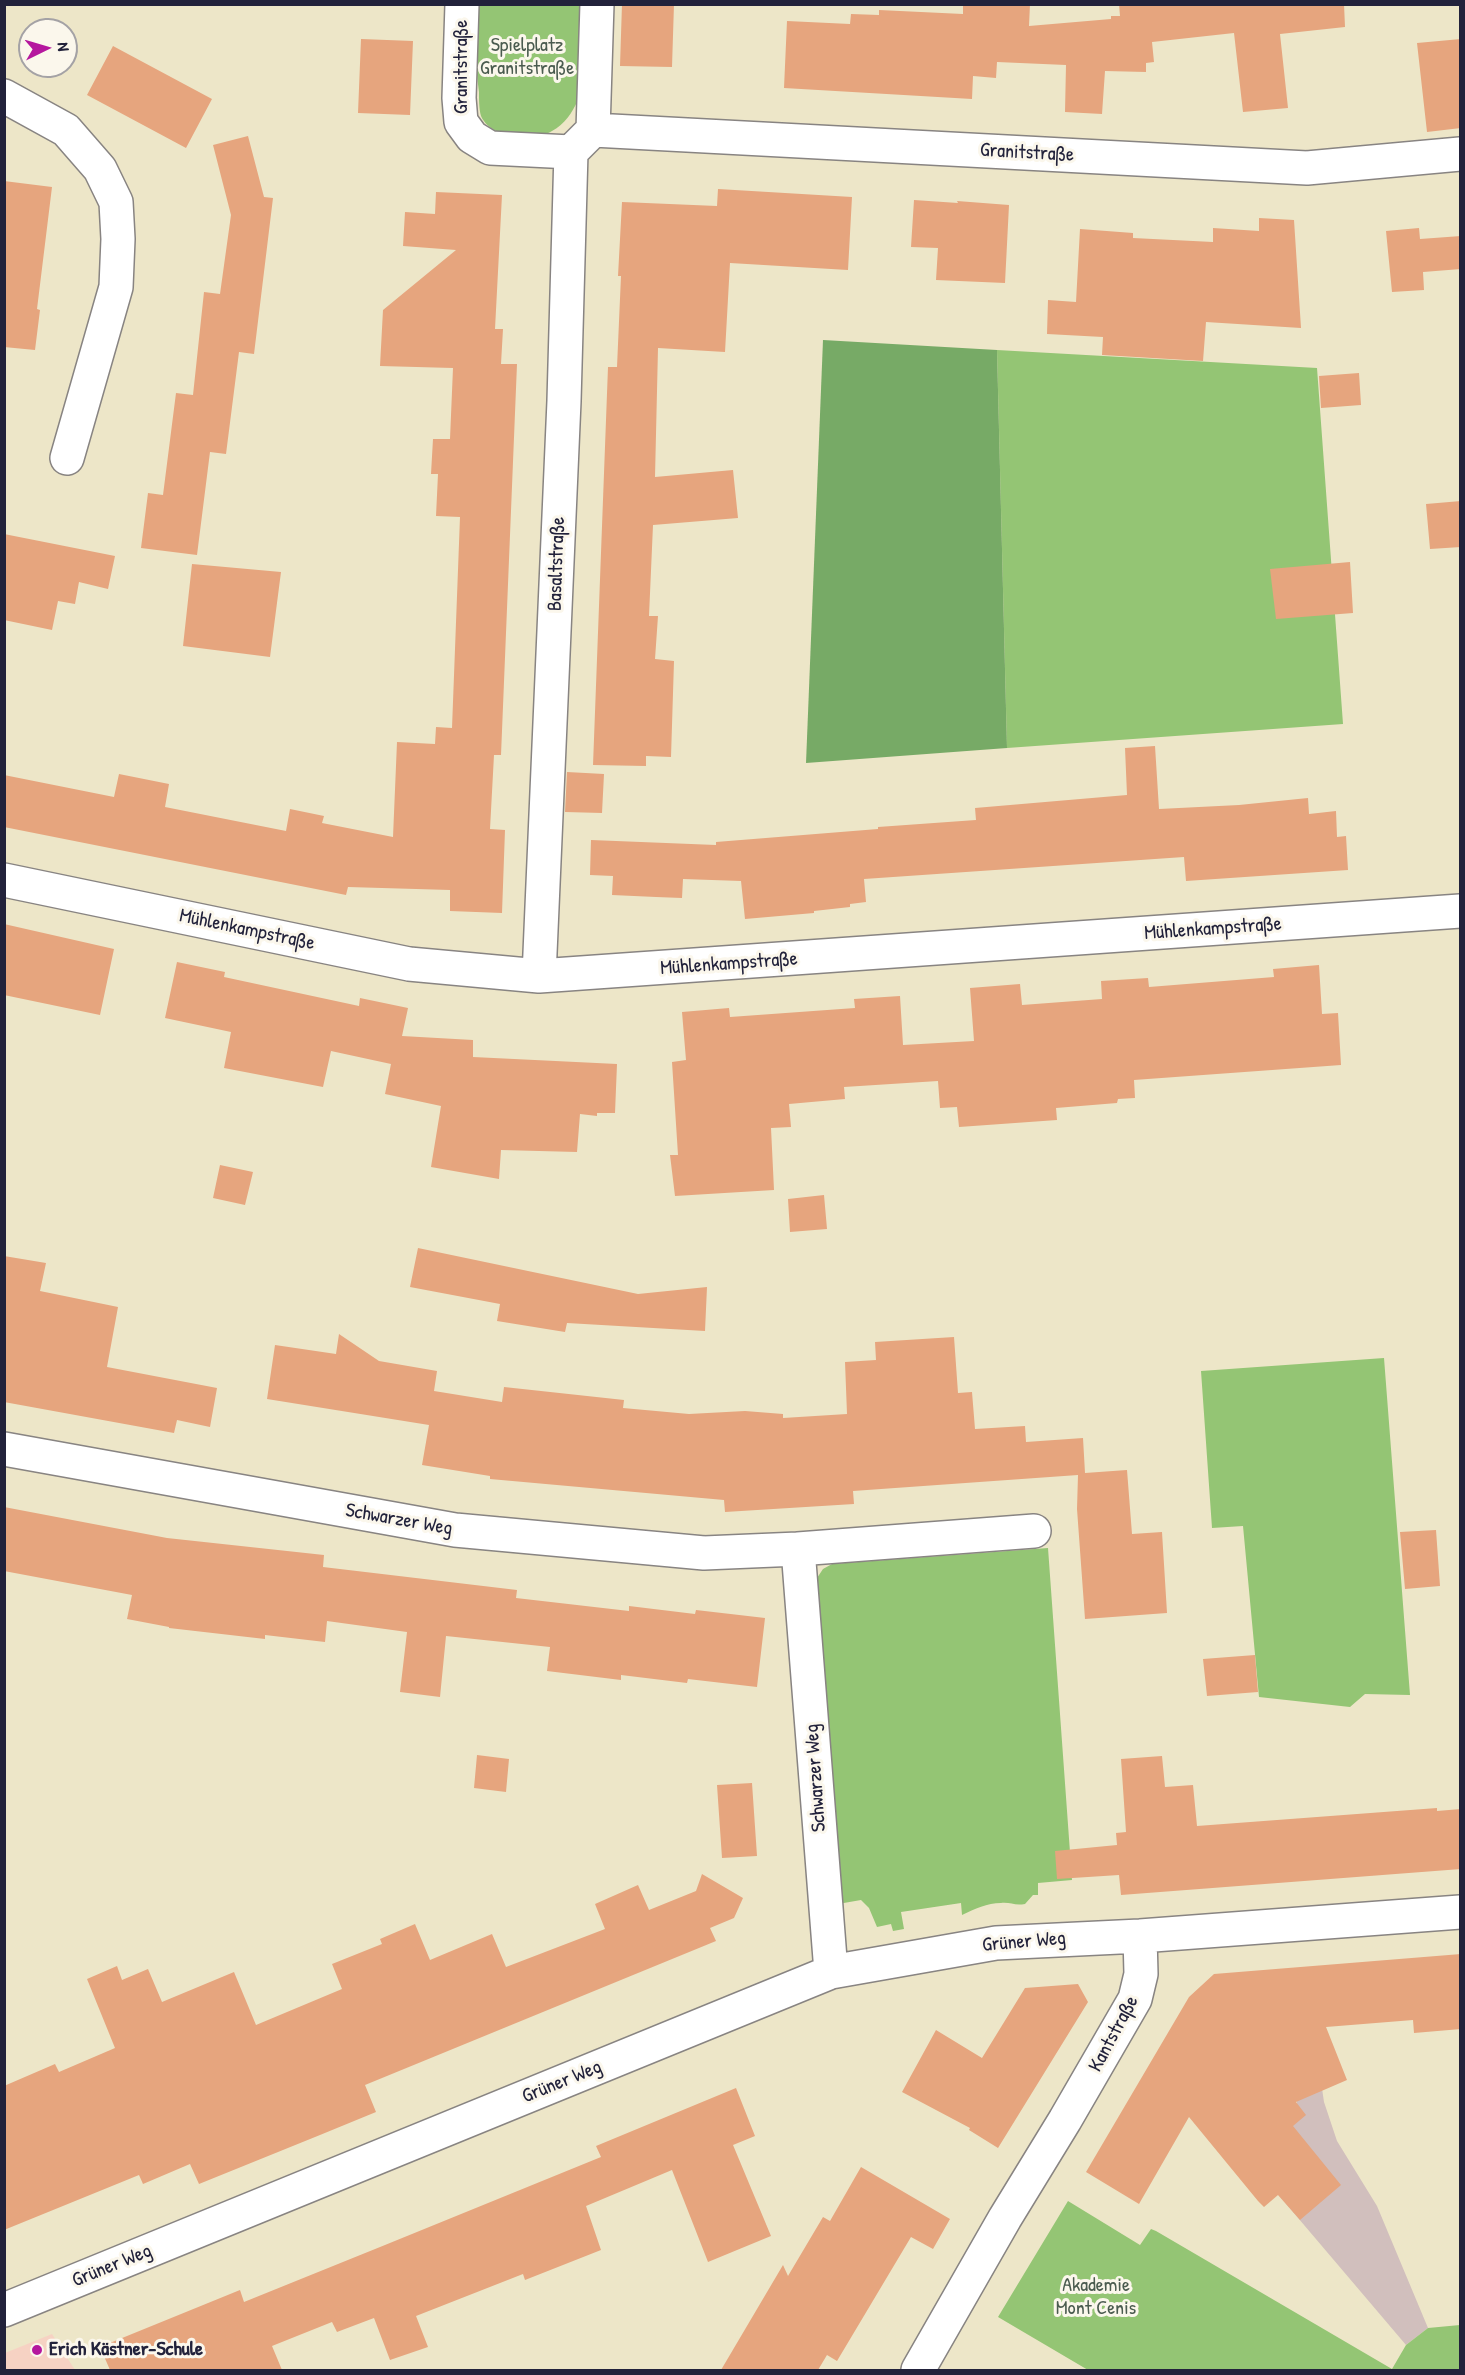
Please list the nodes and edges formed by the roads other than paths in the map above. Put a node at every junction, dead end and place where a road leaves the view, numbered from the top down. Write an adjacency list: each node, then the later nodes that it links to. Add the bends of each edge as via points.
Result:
1 (462, 4): 4 (street, Granitstraße, via 459,98 462,122 472,137 490,148)
2 (597, 4): 4 (street)
3 (4, 96): 6 (street, via 66,130 100,169 116,202 116,287)
4 (582, 141): 5 (street, Granitstraße, via 1301,168); 9 (street, Basaltstraße, via 564,413)
5 (1461, 154)
6 (67, 458)
7 (4, 880): 9 (street, Mühlenkampstraße, via 409,964)
8 (1461, 910): 9 (street, Mühlenkampstraße)
9 (539, 976)
10 (4, 1449): 12 (street, Schwarzer Weg, via 455,1530 704,1553)
11 (1034, 1531): 12 (street, Schwarzer Weg)
12 (798, 1549): 15 (street, Schwarzer Weg)
13 (1461, 1912): 14 (street)
14 (1140, 1936): 15 (street, Grüner Weg, via 996,1943); 17 (street, Kantstraße, via 1141,1974 1135,1999)
15 (831, 1972): 16 (street, Grüner Weg)
16 (4, 2310)
17 (918, 2370)

